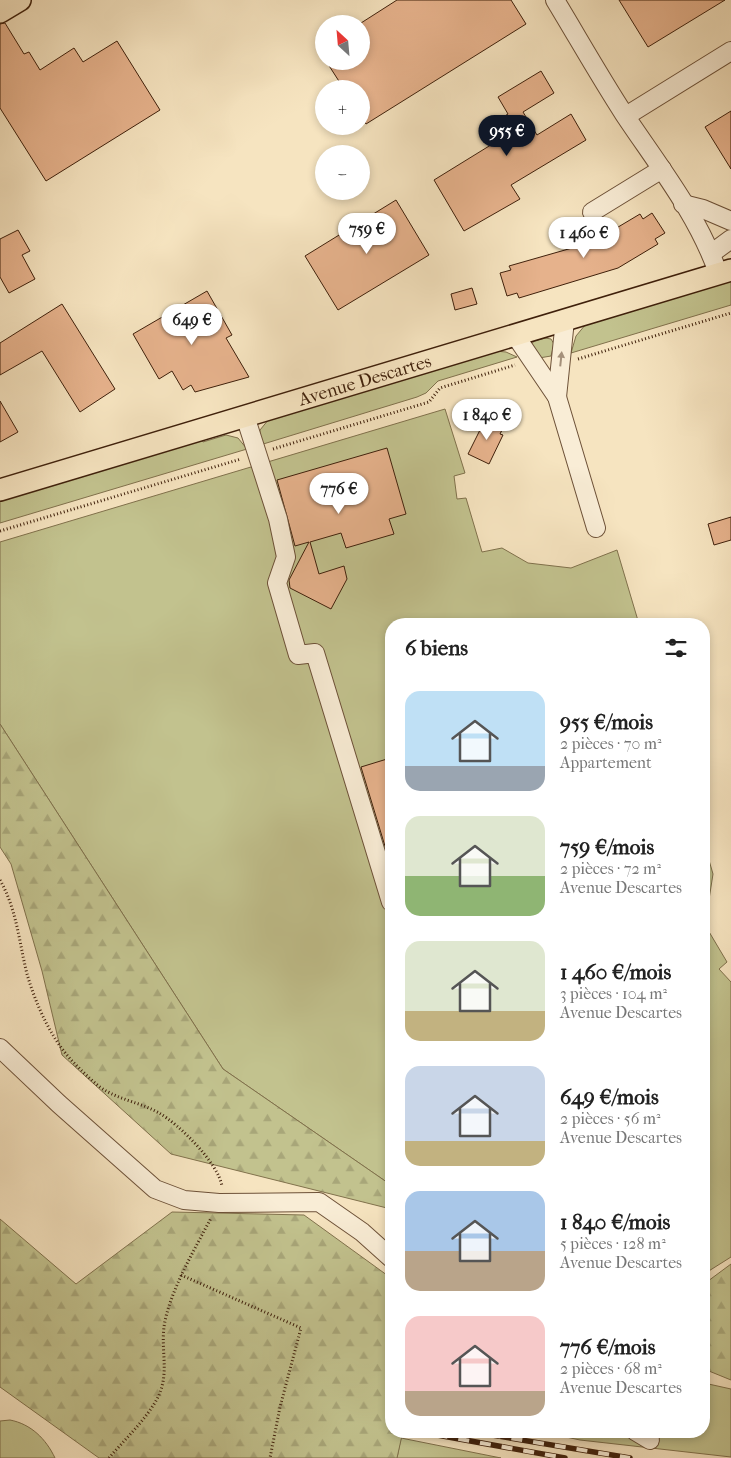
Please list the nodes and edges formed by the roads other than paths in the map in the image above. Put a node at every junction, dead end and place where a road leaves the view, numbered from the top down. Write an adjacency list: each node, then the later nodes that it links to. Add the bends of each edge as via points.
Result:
1 (20, 0): 3 (main road)
2 (556, 0): 5 (lane)
3 (0, 12)
4 (731, 51): 5 (lane)
5 (626, 116): 6 (lane)
6 (662, 169): 7 (lane); 8 (lane)
7 (684, 204): 9 (lane); 11 (lane)
8 (592, 212)
9 (731, 221)
10 (731, 239): 11 (lane)
11 (720, 266): 12 (main road, Avenue Descartes)
12 (565, 320): 13 (main road, Avenue Descartes); 14 (lane, one-way to 12)
13 (515, 335): 14 (lane); 15 (main road, Avenue Descartes)
14 (557, 397): 17 (lane)
15 (245, 416): 16 (main road, Avenue Descartes); 18 (lane, via 278,519 286,557 277,583 298,655 315,653)
16 (0, 490)
17 (596, 528)
18 (385, 882)
19 (0, 1048): 20 (lane, via 155,1189 184,1200 219,1203 320,1202)
20 (385, 1253)

